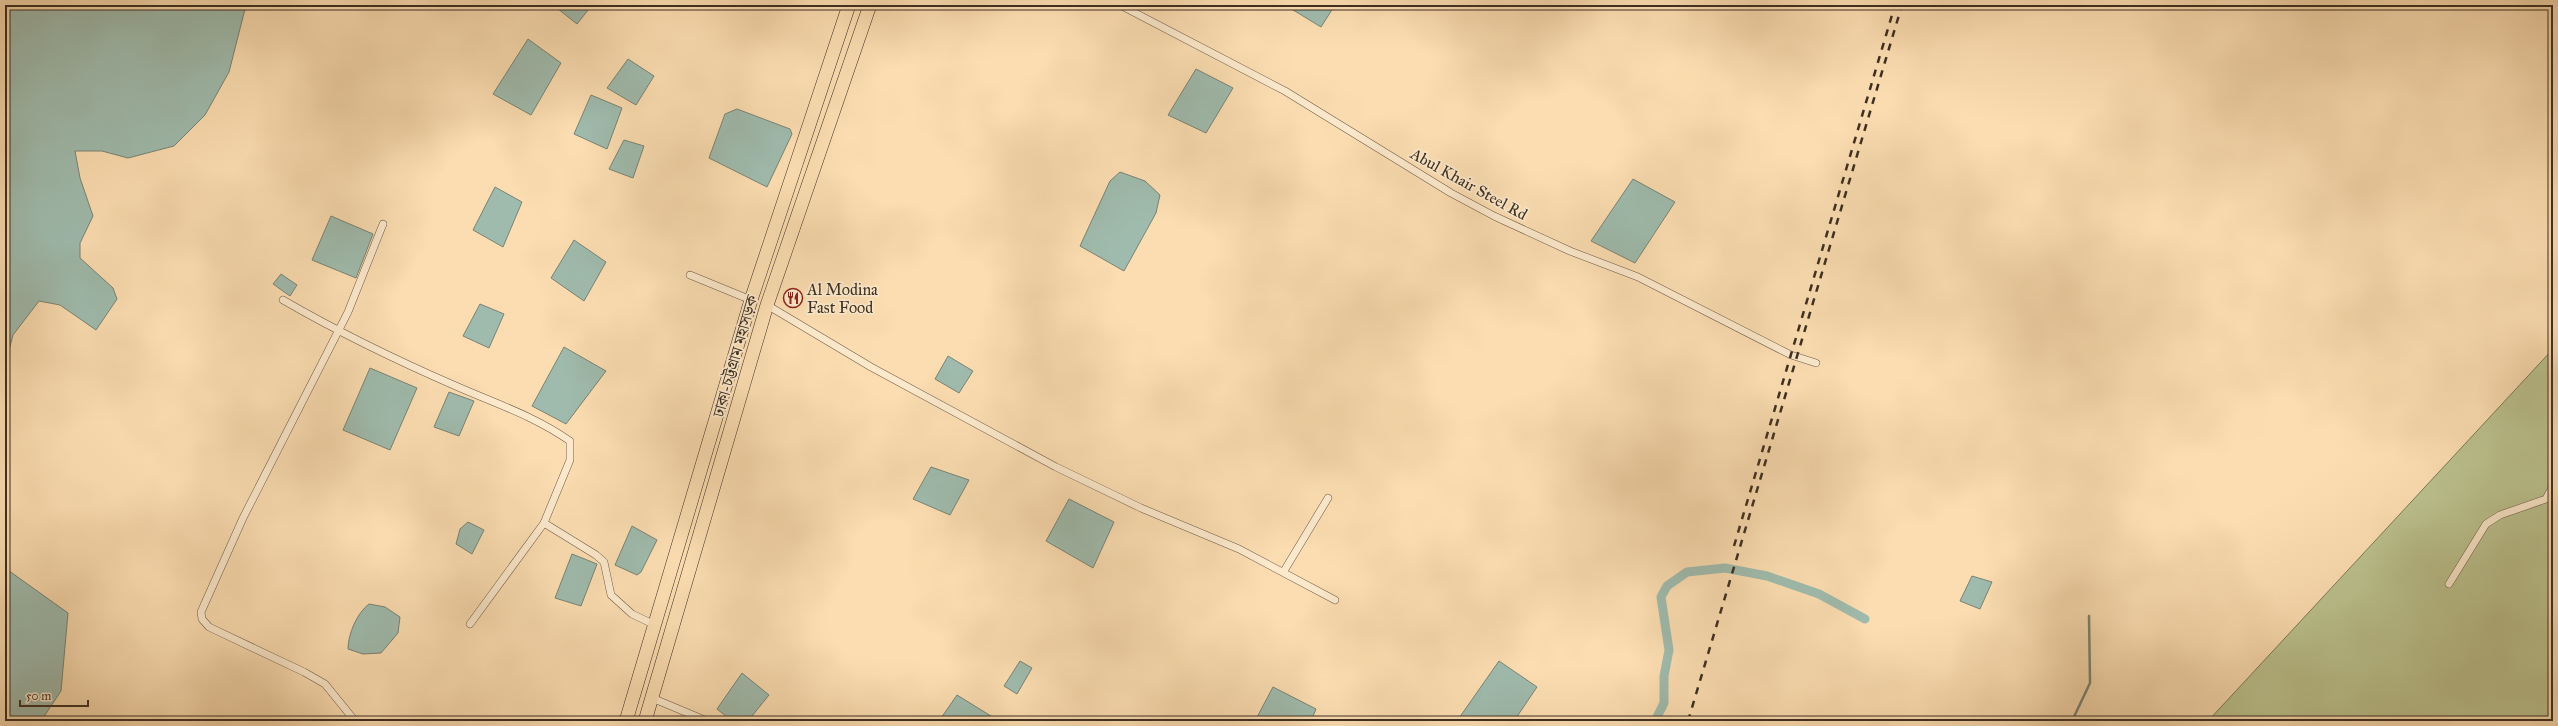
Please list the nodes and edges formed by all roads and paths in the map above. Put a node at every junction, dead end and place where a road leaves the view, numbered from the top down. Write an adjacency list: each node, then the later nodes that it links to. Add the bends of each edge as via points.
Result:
1 (849, 5): 7 (highway, ঢাকা-চট্টগ্রাম মহাসড়ক)
2 (870, 5): 8 (highway, ঢাকা-চট্টগ্রাম মহাসড়ক)
3 (1120, 5): 10 (street, Abul Khair Steel Rd, via 1274,84 1451,193 1494,216 1570,251 1638,278 1791,355)
4 (383, 224): 9 (street)
5 (690, 276): 7 (street)
6 (283, 300): 9 (street)
7 (751, 300): 19 (highway, ঢাকা-চট্টগ্রাম মহাসড়ক)
8 (767, 305): 15 (street, via 871,367 1056,467 1141,508); 20 (highway, ঢাকা-চট্টগ্রাম মহাসড়ক)
9 (338, 332): 14 (street, via 451,384 538,420 570,441 570,460); 21 (street, via 243,518 201,612 202,619 209,626 325,684)
10 (1816, 363)
11 (2553, 464): 12 (street)
12 (2553, 485): 16 (street, via 2546,499 2500,515 2486,524)
13 (1328, 498): 15 (street)
14 (544, 523): 18 (street); 19 (street, via 604,562 610,595 632,614)
15 (1284, 571): 17 (street)
16 (2449, 584)
17 (1335, 600)
18 (470, 624)
19 (655, 625): 22 (highway, ঢাকা-চট্টগ্রাম মহাসড়ক)
20 (652, 698): 23 (highway, ঢাকা-চট্টগ্রাম মহাসড়ক); 24 (street)
21 (355, 721)
22 (626, 721)
23 (645, 721)
24 (707, 721)

